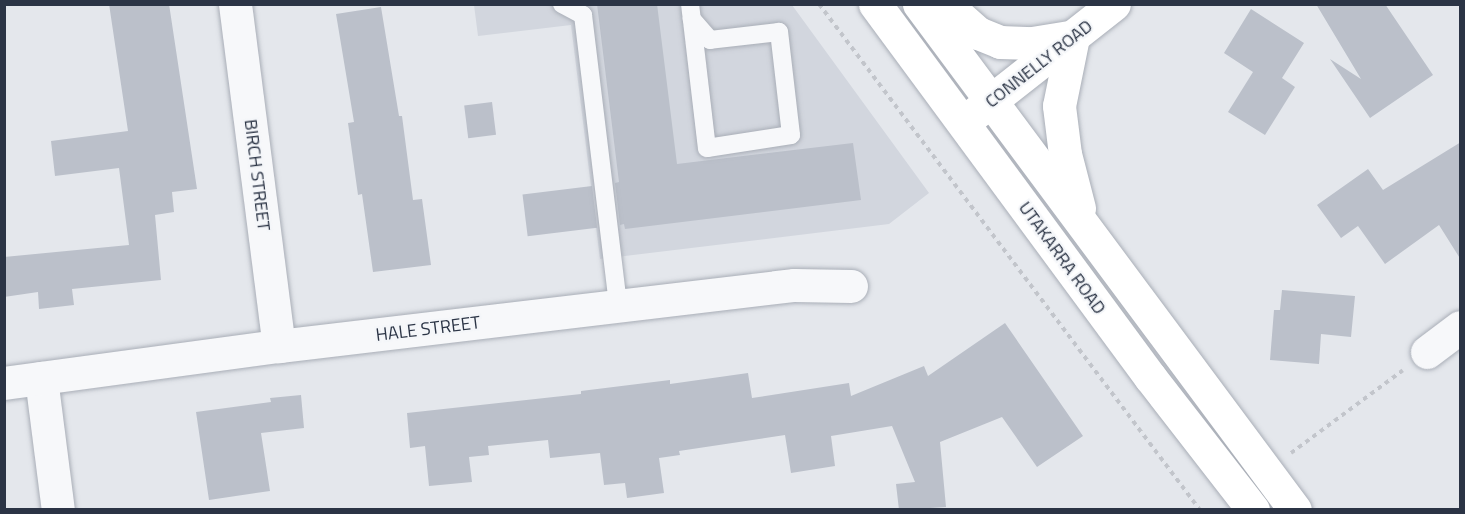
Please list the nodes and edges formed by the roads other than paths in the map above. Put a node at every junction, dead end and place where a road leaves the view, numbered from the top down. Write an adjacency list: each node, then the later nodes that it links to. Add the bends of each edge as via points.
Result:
1 (235, 4): 15 (street, BIRCH STREET)
2 (562, 4): 13 (lane, via 583,15)
3 (875, 4): 10 (main road, UTAKARRA ROAD)
4 (919, 4): 9 (main road, UTAKARRA ROAD)
5 (945, 4): 8 (main road, via 978,33 1000,42 1032,44)
6 (1114, 4): 8 (main road, CONNELLY ROAD)
7 (691, 12): 7 (lane, via 707,148 791,135 779,32 710,40)
8 (1073, 37): 9 (main road, CONNELLY ROAD); 11 (main road, via 1062,80 1060,126)
9 (991, 101): 10 (main road, CONNELLY ROAD); 11 (main road, UTAKARRA ROAD)
10 (962, 123): 20 (main road, UTAKARRA ROAD)
11 (1082, 223): 21 (main road, UTAKARRA ROAD)
12 (852, 286): 13 (street, HALE STREET, via 794,285)
13 (618, 306): 15 (street, HALE STREET)
14 (1461, 327): 16 (street)
15 (279, 346): 17 (street, HALE STREET)
16 (1415, 361)
17 (41, 378): 18 (street, HALE STREET); 19 (street)
18 (4, 383)
19 (58, 510)
20 (1253, 510)
21 (1295, 510)

